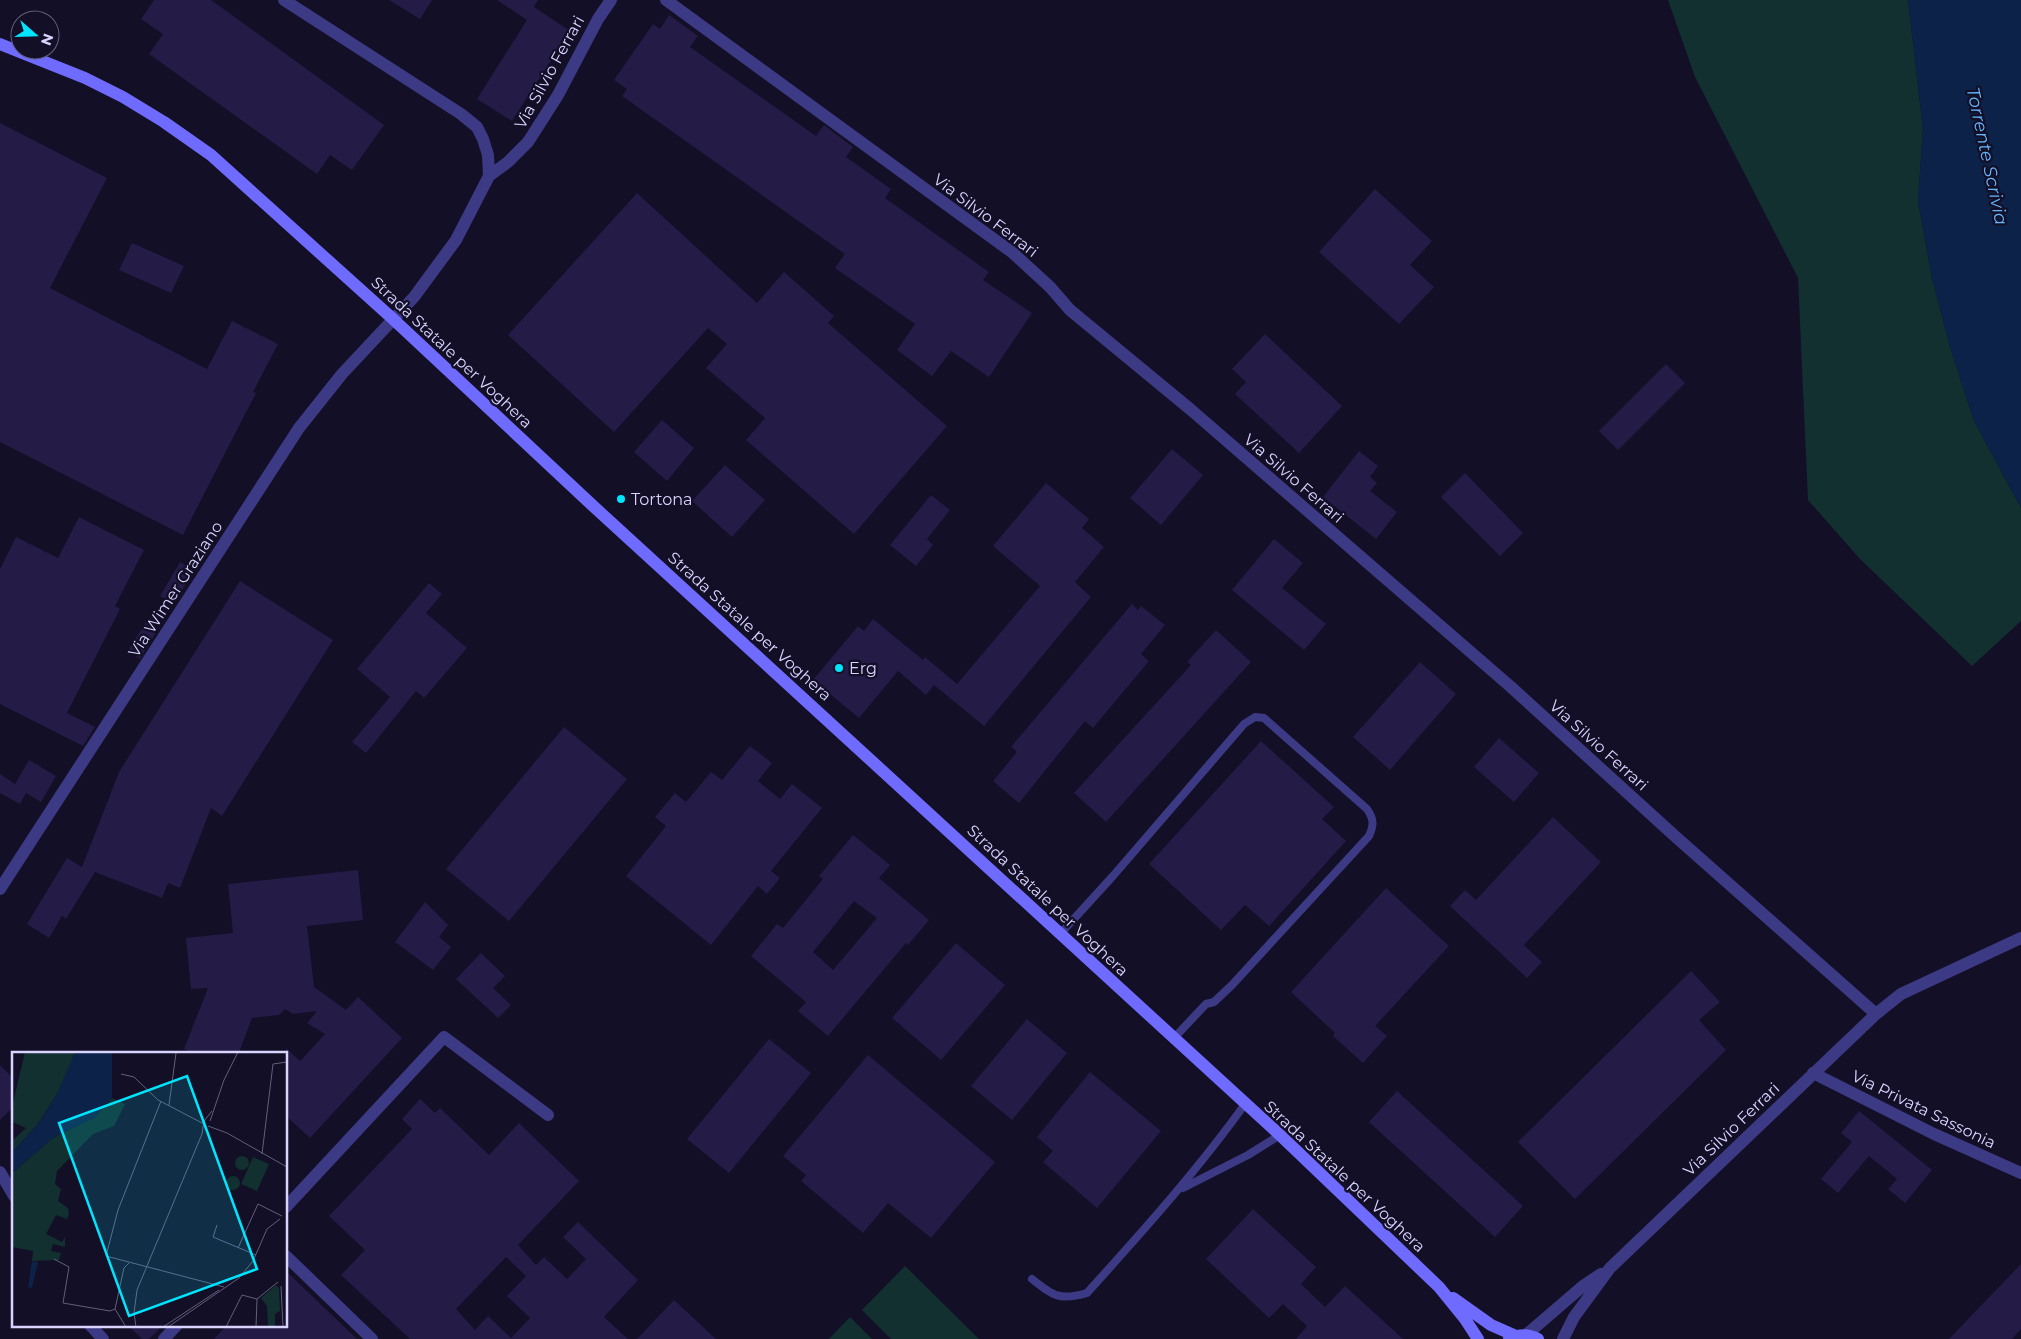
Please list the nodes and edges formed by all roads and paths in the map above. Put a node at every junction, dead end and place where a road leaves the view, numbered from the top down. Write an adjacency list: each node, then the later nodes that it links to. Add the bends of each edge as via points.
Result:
1 (284, 0): 5 (street, via 477,127 488,155)
2 (611, 0): 5 (street, Via Silvio Ferrari, via 528,142)
3 (666, 0): 10 (street, Via Silvio Ferrari, via 1013,253 1070,310 1190,409 1511,687)
4 (0, 44): 6 (main road, Strada Statale per Voghera, via 85,78 164,122 211,155)
5 (490, 176): 6 (street, Via Wimer Graziano, via 456,240 414,297)
6 (393, 319): 7 (street, Via Wimer Graziano, via 342,374 299,428); 8 (main road, Strada Statale per Voghera)
7 (0, 889)
8 (1060, 934): 11 (main road, Strada Statale per Voghera); 11 (lane, via 1244,724 1255,717 1264,718 1366,809 1372,817 1373,826 1369,836 1232,985 1214,1002 1206,1004)
9 (2021, 938): 10 (street, Via Silvio Ferrari, via 1900,994)
10 (1876, 1014): 12 (street, Via Silvio Ferrari)
11 (1174, 1038): 13 (main road, Strada Statale per Voghera)
12 (1813, 1073): 17 (street, Via Privata Sassonia, via 1934,1134); 22 (street, Via Silvio Ferrari)
13 (1245, 1104): 15 (main road, Strada Statale per Voghera); 18 (lane)
14 (548, 1115): 20 (street, via 444,1037)
15 (1280, 1135): 18 (lane, via 1248,1156); 24 (main road, Strada Statale per Voghera)
16 (0, 1172): 19 (street)
17 (2021, 1173)
18 (1179, 1190): 23 (lane, via 1086,1293 1060,1297)
19 (12, 1193)
20 (288, 1205)
21 (288, 1258): 30 (street)
22 (1610, 1268): 27 (street, Via Silvio Ferrari); 32 (street, Via Silvio Ferrari, via 1574,1317)
23 (1032, 1279)
24 (1439, 1288): 27 (main road, Strada Statale per Voghera, via 1491,1325); 31 (main road, Strada Statale per Voghera)
25 (91, 1326): 28 (street)
26 (176, 1326): 29 (street)
27 (1522, 1337)
28 (103, 1339)
29 (164, 1339)
30 (372, 1339)
31 (1478, 1339)
32 (1563, 1339)

